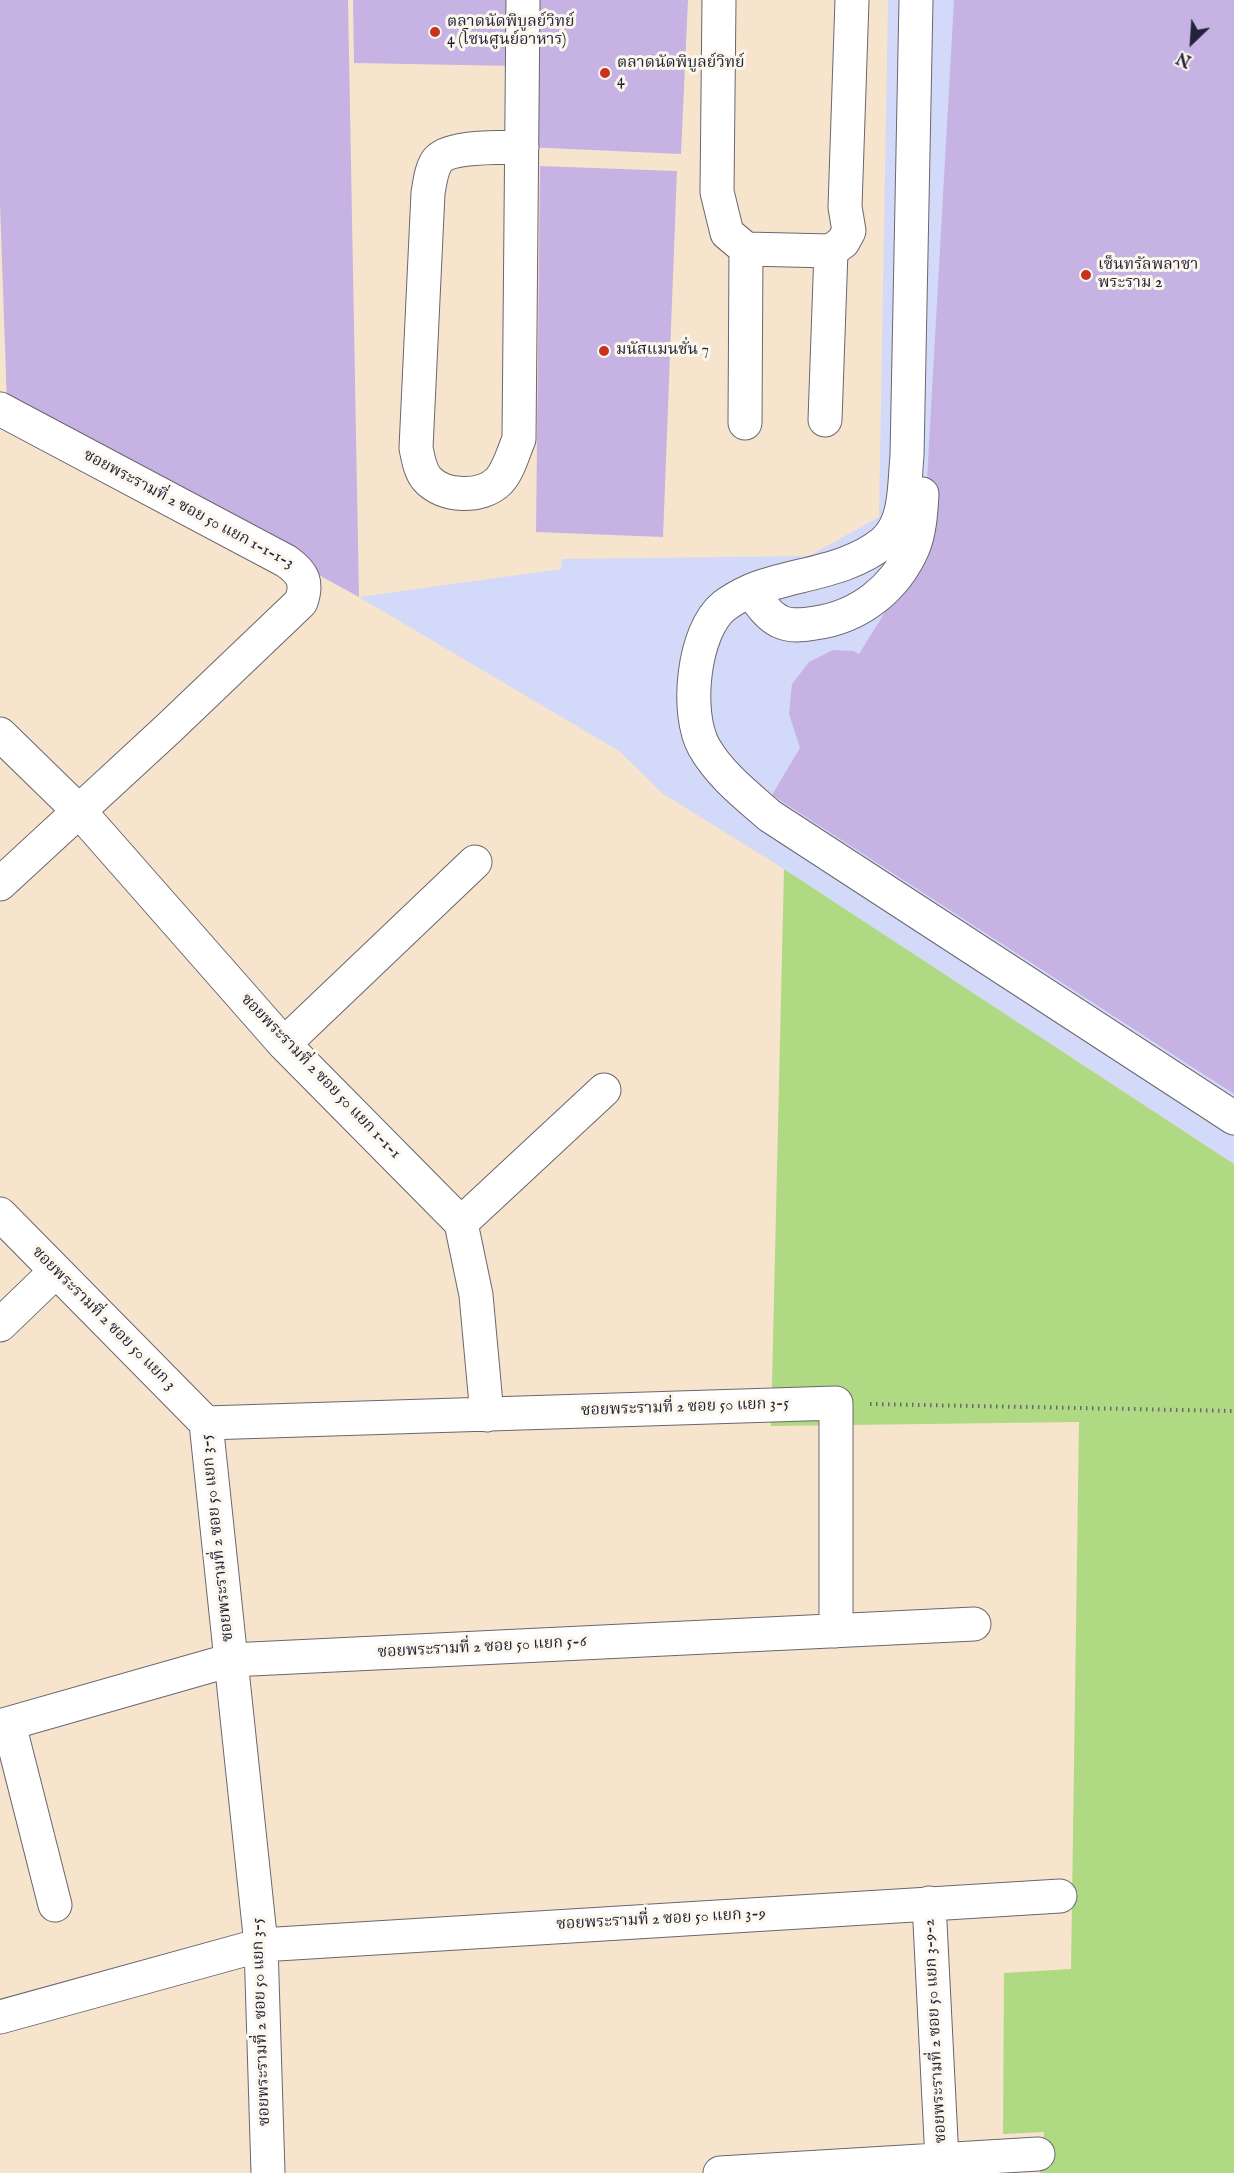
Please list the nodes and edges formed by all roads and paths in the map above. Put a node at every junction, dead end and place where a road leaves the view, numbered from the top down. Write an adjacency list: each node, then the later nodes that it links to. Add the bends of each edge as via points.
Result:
1 (523, 0): 6 (street)
2 (719, 0): 7 (street, via 717,192 727,233)
3 (852, 0): 8 (street, via 846,207 849,231)
4 (916, 0): 12 (street, via 907,456 902,510 896,527 884,542 826,572)
5 (938, 0): 12 (street, via 924,456 914,547 877,598 855,612 827,621 797,625 779,621)
6 (522, 147): 6 (street, via 449,151 438,160 432,173 416,448 426,478 446,492 479,492 498,482 519,439)
7 (746, 249): 8 (street); 11 (street)
8 (831, 251): 10 (street)
9 (0, 409): 14 (street, ซอยพระรามที่ 2 ซอย 50 แยก 1-1-1-3, via 286,561 304,578 301,602)
10 (825, 420)
11 (745, 423)
12 (751, 591): 19 (street, via 723,607 703,638 694,681 697,732 723,773 770,816)
13 (0, 734): 14 (street, ซอยพระรามที่ 2 ซอย 50 แยก 1-1-1)
14 (80, 812): 16 (street); 17 (street, ซอยพระรามที่ 2 ซอย 50 แยก 1-1-1)
15 (475, 862): 17 (street)
16 (0, 884)
17 (284, 1044): 21 (street, ซอยพระรามที่ 2 ซอย 50 แยก 1-1-1)
18 (604, 1090): 21 (street)
19 (1234, 1118)
20 (0, 1214): 22 (street, ซอยพระรามที่ 2 ซอย 50 แยก 3)
21 (461, 1223): 26 (street, via 476,1295)
22 (55, 1272): 23 (street); 27 (street, ซอยพระรามที่ 2 ซอย 50 แยก 3)
23 (0, 1325)
24 (836, 1403): 25 (path); 26 (street, ซอยพระรามที่ 2 ซอย 50 แยก 3-5); 29 (street)
25 (1234, 1411)
26 (487, 1415): 27 (street, ซอยพระรามที่ 2 ซอย 50 แยก 3-5)
27 (206, 1423): 30 (street, ซอยพระรามที่ 2 ซอย 50 แยก 3-5)
28 (974, 1624): 29 (street, ซอยพระรามที่ 2 ซอย 50 แยก 5-6)
29 (836, 1631): 30 (street, ซอยพระรามที่ 2 ซอย 50 แยก 5-6)
30 (231, 1660): 31 (street, ซอยพระรามที่ 2 ซอย 50 แยก 5-6); 35 (street, ซอยพระรามที่ 2 ซอย 50 แยก 3-5)
31 (4, 1726): 34 (street)
32 (1060, 1896): 33 (street, ซอยพระรามที่ 2 ซอย 50 แยก 3-9)
33 (929, 1903): 35 (street, ซอยพระรามที่ 2 ซอย 50 แยก 3-9); 38 (street, ซอยพระรามที่ 2 ซอย 50 แยก 3-9-2)
34 (55, 1905)
35 (261, 1945): 36 (street, ซอยพระรามที่ 2 ซอย 50 แยก 3-9); 39 (street, ซอยพระรามที่ 2 ซอย 50 แยก 3-5)
36 (0, 2017)
37 (1038, 2154): 38 (street)
38 (942, 2160): 40 (street)
39 (268, 2173)
40 (720, 2173)

